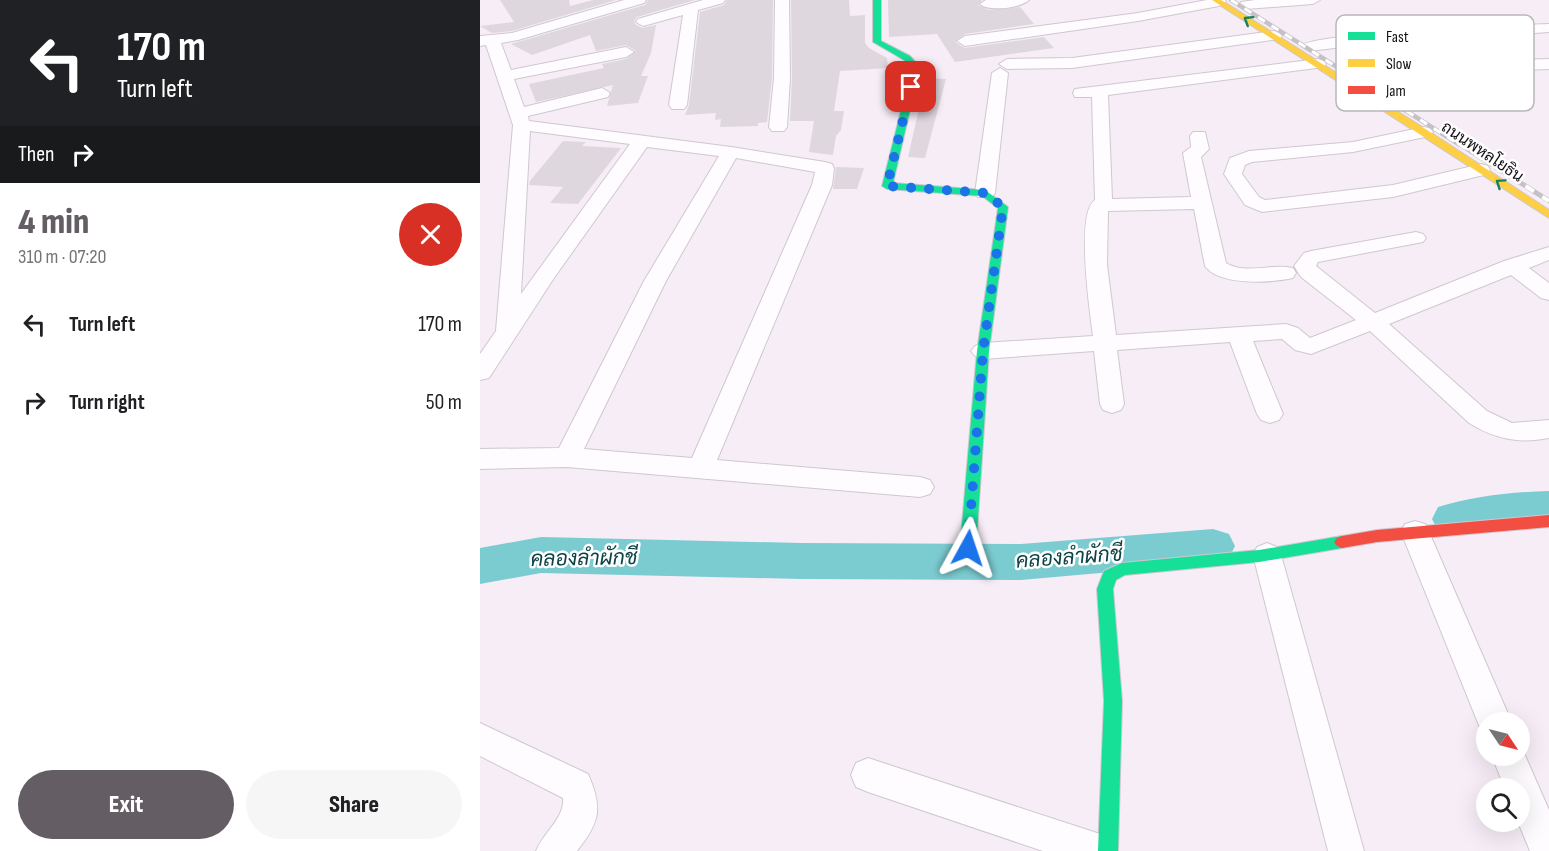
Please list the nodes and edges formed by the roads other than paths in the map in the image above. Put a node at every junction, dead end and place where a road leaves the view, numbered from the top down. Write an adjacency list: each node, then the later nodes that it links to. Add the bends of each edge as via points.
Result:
1 (573, 0): 13 (street)
2 (639, 0): 13 (street)
3 (718, 0): 12 (street)
4 (782, 0): 38 (street)
5 (877, 0): 44 (street, via 878,42 916,67 887,186)
6 (1022, 0): 10 (street)
7 (1313, 0): 9 (street)
8 (1218, 1): 15 (street); 19 (street, ถนนพหลโยธิน, one-way to 8)
9 (1242, 3): 25 (street, ถนนพหลโยธิน)
10 (987, 4)
11 (1126, 6): 15 (street)
12 (691, 8): 16 (street); 34 (street)
13 (586, 15): 21 (street, via 513,37)
14 (1037, 15): 15 (street); 22 (street)
15 (1138, 17)
16 (643, 22)
17 (1549, 28): 18 (street)
18 (1534, 29)
19 (1274, 36): 28 (street, ถนนพหลโยธิน); 44 (street, via 1072,63 1003,68)
20 (1534, 37): 24 (street)
21 (486, 40): 30 (street)
22 (965, 41)
23 (1336, 42): 25 (street)
24 (1541, 43)
25 (1309, 45): 27 (street, ถนนพหลโยธิน)
26 (626, 52): 30 (street)
27 (1336, 62)
28 (1318, 64): 29 (street, ถนนพหลโยธิน); 31 (street)
29 (1336, 74)
30 (504, 76): 37 (street)
31 (1100, 92): 33 (street); 45 (street)
32 (602, 93): 37 (street)
33 (1081, 93)
34 (678, 105)
35 (1402, 111): 39 (street, ถนนพหลโยธิน)
36 (1409, 111): 39 (street, ถนนพหลโยธิน)
37 (521, 119): 41 (street); 54 (street)
38 (778, 127)
39 (1439, 132): 43 (street, ถนนพหลโยธิน); 43 (street, via 1353,147 1250,157 1237,162 1233,174 1252,201 1276,206 1394,191)
40 (1198, 136): 46 (street, via 1200,149 1192,157)
41 (642, 141): 42 (street); 54 (street)
42 (731, 152): 62 (street, via 656,281); 64 (street, via 826,170)
43 (1481, 170): 47 (street, ถนนพหลโยธิน, one-way to 43)
44 (985, 193): 57 (street, via 1002,204 1004,210)
45 (1103, 198)
46 (1203, 203): 51 (street, via 1216,266 1241,274); 56 (street, via 1099,205 1096,265)
47 (1549, 215)
48 (1416, 238): 53 (street, via 1311,257 1306,262 1309,272)
49 (1549, 254): 50 (street)
50 (1512, 266): 52 (street); 53 (street)
51 (1285, 273)
52 (1549, 293)
53 (1373, 322): 55 (street, via 1311,346 1303,345 1286,331); 61 (street, via 1492,426 1527,434)
54 (507, 331): 58 (street)
55 (1239, 334): 56 (street); 60 (street)
56 (1105, 344): 57 (street); 59 (street)
57 (983, 351): 68 (street)
58 (480, 372)
59 (1112, 405)
60 (1270, 414)
61 (1549, 429)
62 (567, 458): 63 (street); 64 (street)
63 (480, 459)
64 (701, 467): 65 (street)
65 (920, 487)
66 (1549, 522): 67 (street)
67 (1415, 532): 69 (street); 70 (street)
68 (968, 548)
69 (1267, 555): 76 (street, via 1122,569 1106,579 1113,701); 77 (street)
70 (1490, 712)
71 (480, 739): 74 (street, via 576,786 582,798 581,812)
72 (1513, 766): 78 (street)
73 (868, 775): 75 (street)
74 (554, 851)
75 (1097, 851)
76 (1108, 851)
77 (1346, 851)
78 (1548, 851)

